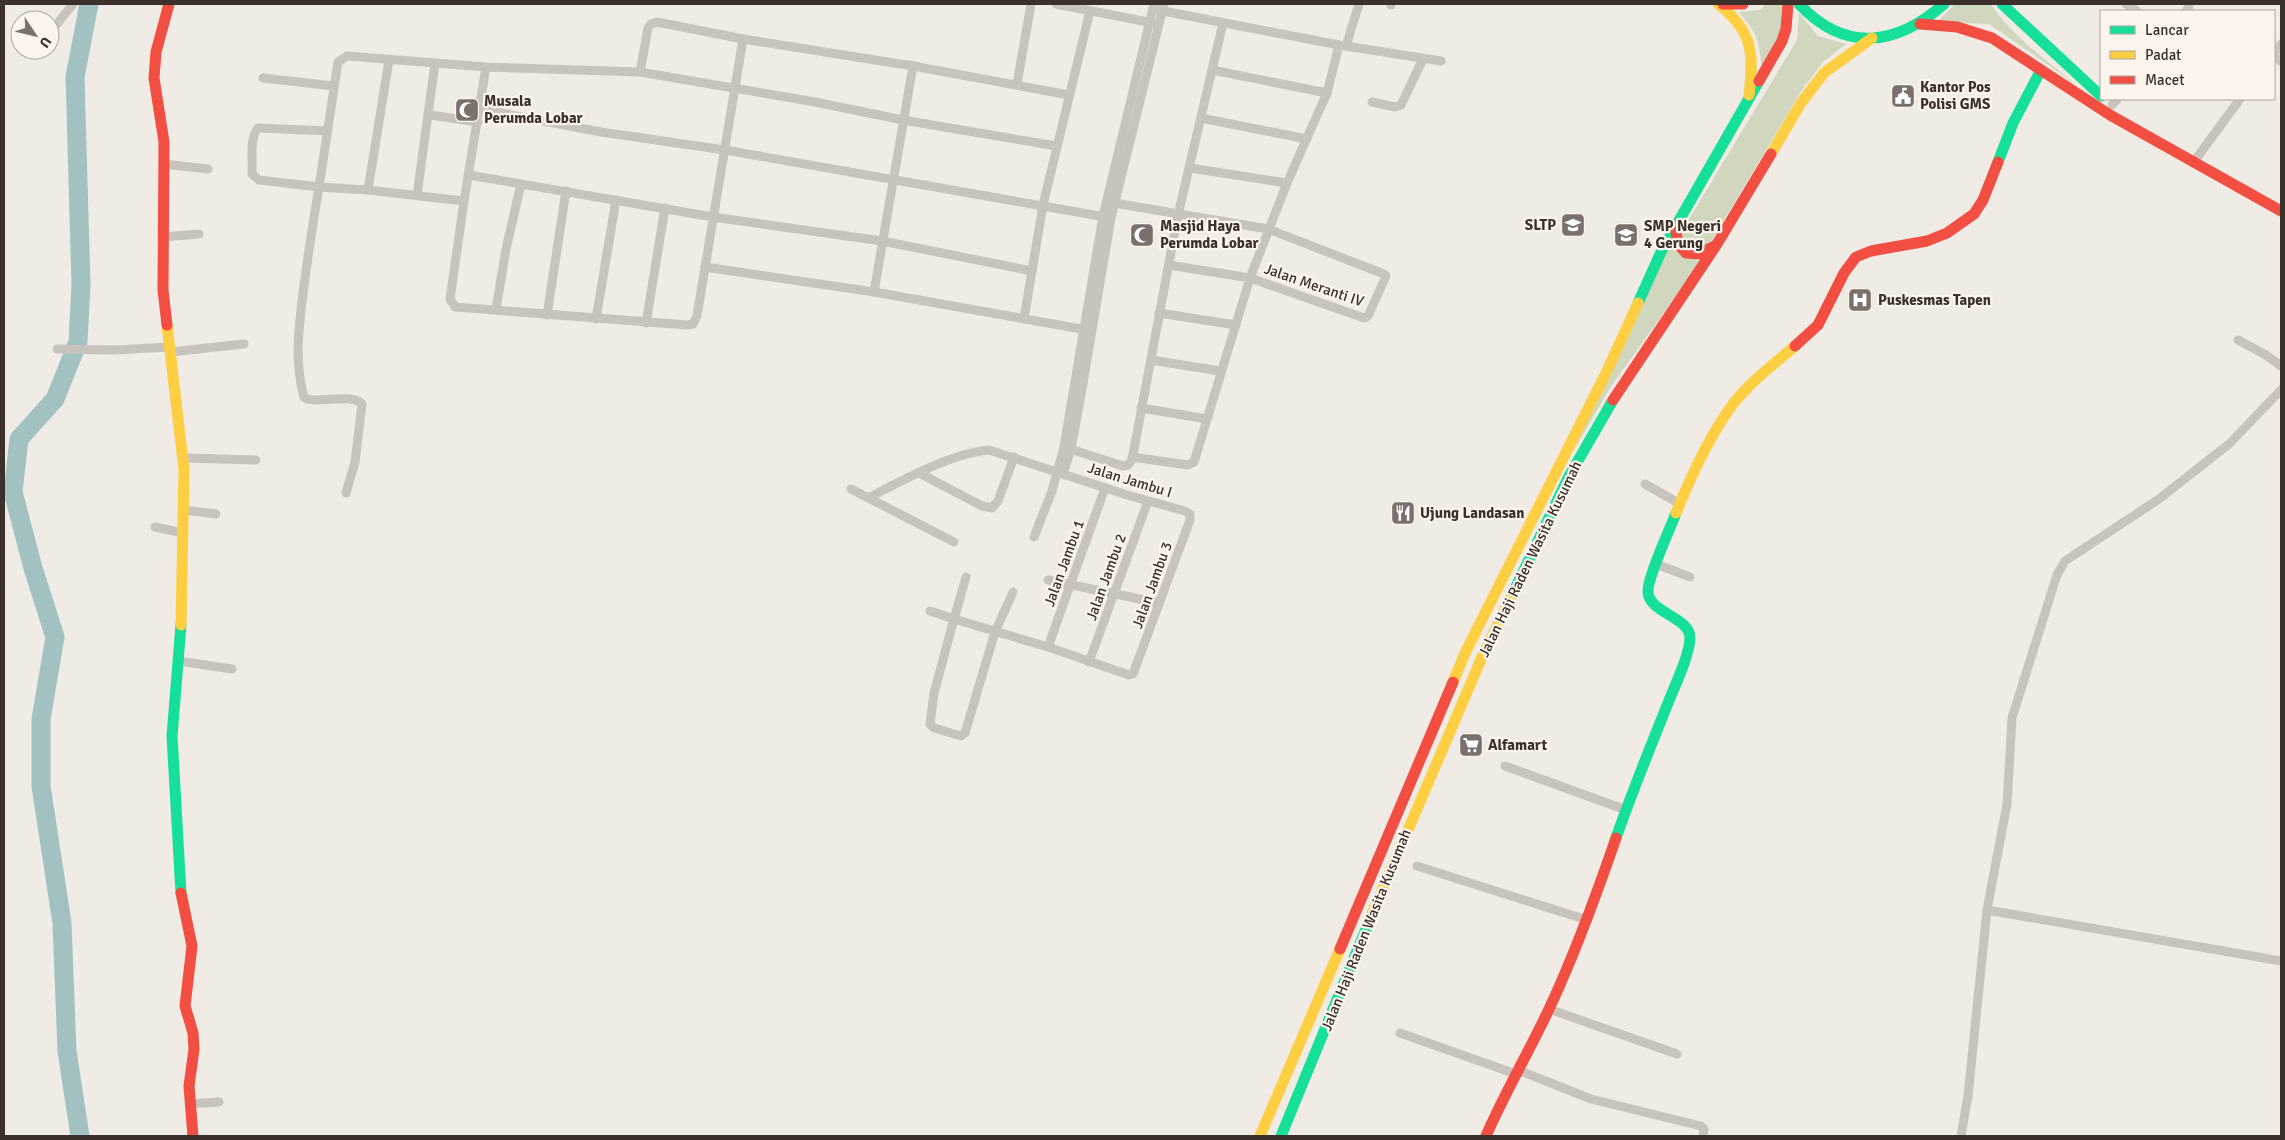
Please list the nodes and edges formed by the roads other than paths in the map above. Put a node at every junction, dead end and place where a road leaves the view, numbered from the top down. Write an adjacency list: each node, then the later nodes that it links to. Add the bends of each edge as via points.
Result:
1 (73, 4): 17 (street)
2 (169, 4): 57 (main road, via 154,68)
3 (1031, 4): 35 (street)
4 (1056, 4): 16 (street)
5 (1359, 4): 24 (street)
6 (1718, 4): 46 (main road, via 1740,21 1749,40 1752,63)
7 (1723, 4): 8 (main road)
8 (1743, 4)
9 (1788, 4): 46 (main road, Jalan Haji Raden Wasita Kusumah, via 1782,41)
10 (1799, 4): 22 (main road, via 1823,26 1846,35)
11 (1944, 4): 20 (main road)
12 (2002, 4): 21 (main road)
13 (2013, 4): 21 (street)
14 (1153, 7): 15 (street); 18 (street)
15 (1163, 7): 18 (street); 19 (street)
16 (1090, 11): 18 (street); 40 (street)
17 (60, 20)
18 (1154, 23): 71 (street); 77 (street)
19 (1224, 23): 24 (street); 31 (street)
20 (1920, 24): 22 (main road, via 1897,35); 32 (main road, via 1973,30 2002,44)
21 (2029, 31): 36 (main road)
22 (1872, 38): 83 (main road, Jalan Haji Raden Wasita Kusumah, via 1834,64 1814,85)
23 (743, 39): 29 (street); 33 (street, via 653,23 648,28); 38 (street)
24 (1342, 45): 25 (street); 39 (street)
25 (1423, 59): 27 (street); 45 (street, via 1401,105 1395,107)
26 (389, 60): 28 (street); 37 (street, via 344,57 338,62); 66 (street)
27 (1441, 61)
28 (435, 63): 30 (street); 48 (street)
29 (913, 66): 35 (street); 50 (street)
30 (486, 67): 33 (street); 47 (street)
31 (1212, 70): 39 (street); 49 (street)
32 (2041, 70): 42 (main road); 120 (main road, via 2013,123 1983,200 1974,214 1947,233 1927,241 1862,254 1852,262 1818,325 1764,371 1732,405 1706,448)
33 (640, 72): 38 (street)
34 (263, 78): 37 (street)
35 (1017, 84): 40 (street)
36 (2086, 85): 41 (main road); 42 (main road)
37 (334, 86): 52 (street)
38 (734, 88): 50 (street); 56 (street)
39 (1327, 93): 53 (street)
40 (1069, 95): 54 (street)
41 (2100, 95)
42 (2078, 96): 55 (main road)
43 (2239, 100): 58 (street)
44 (2111, 101): 55 (main road)
45 (1372, 102)
46 (1748, 103): 78 (main road, Jalan Haji Raden Wasita Kusumah)
47 (480, 109): 51 (street); 56 (street, via 601,132)
48 (430, 115): 51 (street); 68 (street)
49 (1201, 118): 53 (street); 60 (street)
50 (903, 120): 54 (street); 62 (street)
51 (478, 122): 61 (street)
52 (327, 131): 65 (street); 65 (street, via 261,128 255,133 252,174 255,178)
53 (1307, 139): 64 (street)
54 (1056, 146): 72 (street)
55 (2167, 148): 58 (main road)
56 (725, 150): 62 (street); 76 (street)
57 (168, 164): 59 (street); 81 (main road)
58 (2193, 164): 74 (main road)
59 (208, 168)
60 (1190, 168): 64 (street); 75 (street)
61 (469, 175): 63 (street); 70 (street)
62 (892, 180): 72 (street); 82 (street)
63 (521, 184): 67 (street); 89 (street)
64 (1287, 184): 79 (street)
65 (319, 187): 66 (street); 117 (street, via 300,318 299,376 307,399 350,399 362,404 355,462)
66 (368, 190): 68 (street)
67 (566, 191): 69 (street); 91 (street)
68 (417, 195): 70 (street)
69 (616, 200): 73 (street); 93 (street)
70 (464, 201): 89 (street, via 450,301 455,306)
71 (1114, 203): 75 (street); 77 (street)
72 (1043, 204): 77 (street); 86 (street)
73 (665, 208): 76 (street); 94 (street)
74 (2281, 211)
75 (1178, 215): 79 (street); 84 (street)
76 (713, 217): 82 (street); 85 (street)
77 (1107, 217): 96 (street)
78 (1675, 226): 83 (main road, via 1676,242 1691,255 1702,255); 140 (main road, Jalan Haji Raden Wasita Kusumah, via 1606,373)
79 (1268, 229): 87 (street); 87 (street, Jalan Meranti IV, via 1385,274 1386,279 1368,316 1364,318)
80 (199, 234): 81 (street)
81 (167, 236): 100 (main road, via 162,290)
82 (882, 240): 86 (street); 88 (street)
83 (1717, 244): 141 (main road, Jalan Haji Raden Wasita Kusumah, via 1614,397 1568,478)
84 (1169, 265): 87 (street, Jalan Meranti IV); 90 (street)
85 (705, 267): 88 (street); 94 (street, via 694,322 687,325)
86 (1032, 271): 92 (street)
87 (1250, 278): 95 (street)
88 (874, 292): 92 (street)
89 (496, 309): 91 (street)
90 (1159, 313): 95 (street); 101 (street)
91 (547, 316): 93 (street)
92 (1024, 318): 96 (street)
93 (596, 319): 94 (street)
94 (646, 323)
95 (1236, 325): 103 (street)
96 (1088, 330): 107 (street)
97 (2238, 340): 102 (street, via 2266,354)
98 (244, 344): 100 (street)
99 (57, 349): 100 (street)
100 (173, 351): 110 (main road)
101 (1151, 360): 103 (street); 105 (street)
102 (2281, 366)
103 (1220, 371): 106 (street)
104 (2281, 390): 148 (street, via 2229,444 2159,499 2069,558 2060,569 2012,718 2007,804)
105 (1141, 408): 106 (street); 108 (street)
106 (1207, 419): 108 (street, via 1191,465)
107 (1068, 448): 108 (street, via 1123,466 1130,464); 112 (street)
108 (1132, 456)
109 (1014, 457): 112 (street, Jalan Jambu I); 113 (street, Jalan Jambu I, via 984,451); 113 (street, via 992,508 982,506)
110 (188, 458): 111 (street); 121 (main road)
111 (256, 460)
112 (1060, 472): 115 (street, Jalan Jambu I); 126 (street)
113 (919, 473): 118 (street, Jalan Jambu I)
114 (1645, 484): 120 (street)
115 (1105, 488): 119 (street, Jalan Jambu I); 132 (street, Jalan Jambu 1)
116 (851, 489): 118 (street)
117 (346, 493)
118 (870, 497): 127 (street)
119 (1148, 501): 122 (street, Jalan Jambu I); 134 (street, Jalan Jambu 2)
120 (1680, 504): 128 (main road)
121 (184, 510): 123 (street); 125 (main road)
122 (1190, 513): 135 (street, Jalan Jambu 3)
123 (216, 514)
124 (155, 527): 125 (street)
125 (183, 533): 142 (main road)
126 (1034, 537)
127 (954, 542)
128 (1656, 564): 130 (street); 146 (main road, via 1648,592 1649,600 1686,627 1690,635 1677,680)
129 (966, 577): 137 (street)
130 (1690, 577)
131 (1048, 580): 132 (street)
132 (1072, 585): 134 (street); 139 (street, Jalan Jambu 1)
133 (1013, 592): 138 (street)
134 (1115, 595): 135 (street); 143 (street, Jalan Jambu 2)
135 (1158, 603): 143 (street, Jalan Jambu 3, via 1138,667 1131,675)
136 (930, 611): 137 (street)
137 (954, 620): 138 (street); 138 (street, via 934,693 930,724 960,736 965,733)
138 (996, 632): 139 (street)
139 (1048, 647): 143 (street)
140 (1466, 651): 141 (main road); 158 (main road, Jalan Haji Raden Wasita Kusumah)
141 (1482, 657): 159 (main road, Jalan Haji Raden Wasita Kusumah)
142 (183, 661): 144 (street); 156 (main road, via 172,736 181,893 192,946 185,1006 194,1050 188,1086)
143 (1089, 662)
144 (232, 669)
145 (1505, 766): 146 (street)
146 (1626, 810): 149 (main road)
147 (1417, 866): 149 (street)
148 (1987, 910): 150 (street); 162 (street)
149 (1587, 920): 151 (main road)
150 (2281, 961)
151 (1549, 1009): 153 (street); 154 (main road)
152 (1400, 1033): 154 (street)
153 (1676, 1054)
154 (1517, 1072): 160 (main road); 161 (street, via 1591,1099 1701,1126)
155 (219, 1102): 156 (street)
156 (189, 1104): 157 (main road)
157 (193, 1136)
158 (1260, 1136)
159 (1281, 1136)
160 (1486, 1136)
161 (1703, 1136)
162 (1961, 1136)

